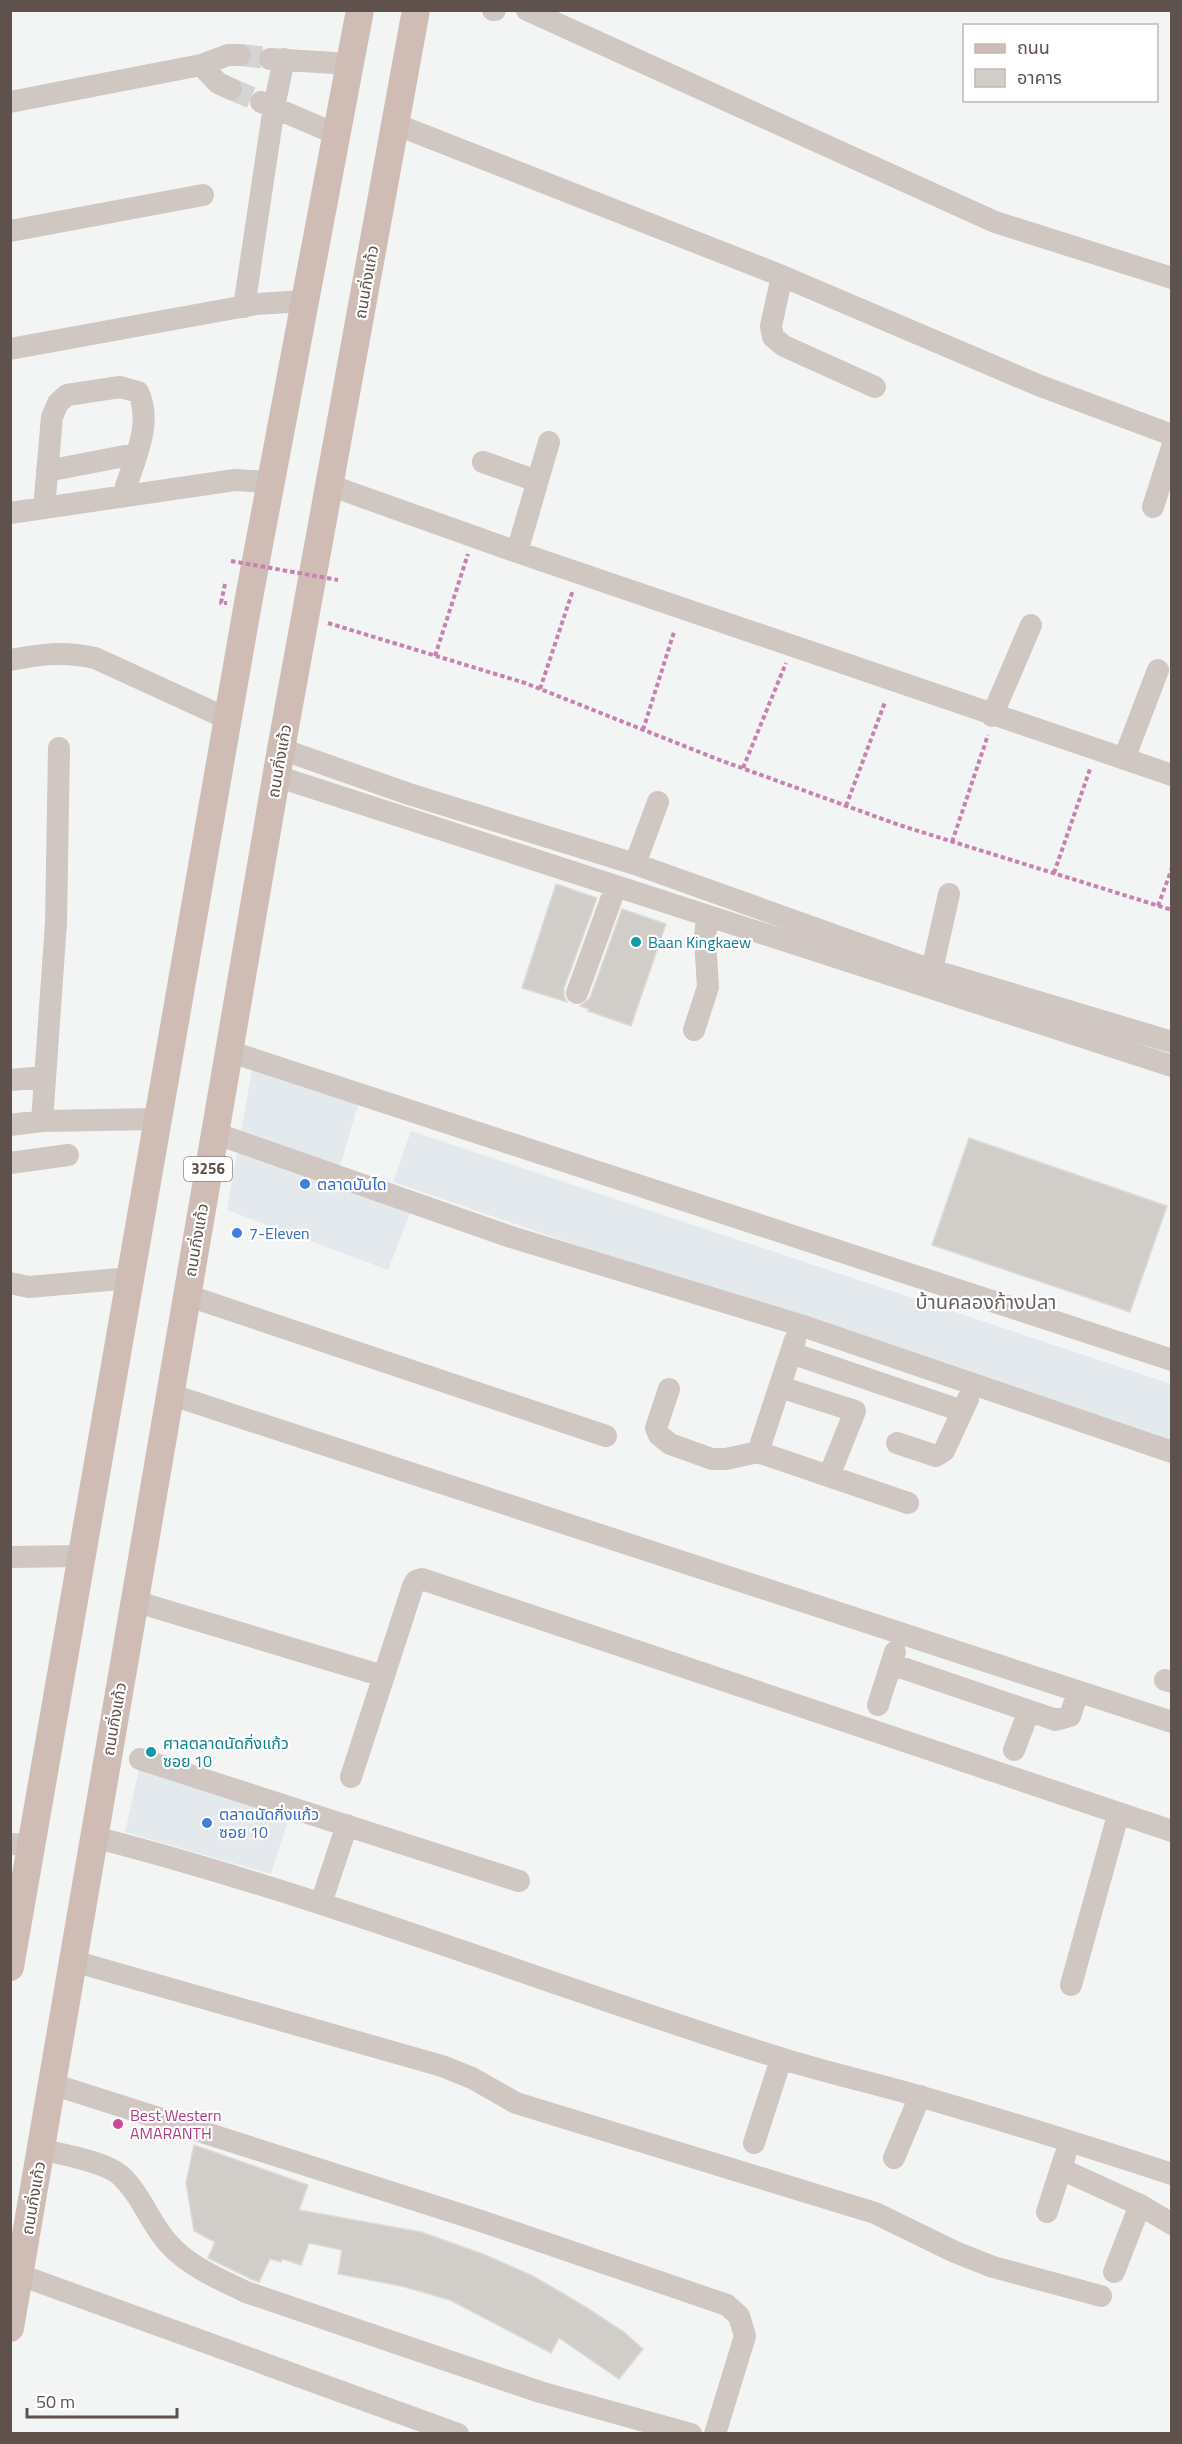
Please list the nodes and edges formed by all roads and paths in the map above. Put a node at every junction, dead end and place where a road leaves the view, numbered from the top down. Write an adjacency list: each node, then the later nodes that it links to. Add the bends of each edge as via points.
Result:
1 (360, 10): 5 (main road)
2 (416, 10): 10 (main road, ถนนกิ่งแก้ว / 3256)
3 (527, 10): 15 (street, via 995,222)
4 (240, 55): 6 (street)
5 (350, 64): 9 (street, via 276,59); 11 (main road)
6 (201, 65): 7 (street); 8 (street)
7 (231, 89)
8 (10, 102)
9 (267, 104): 11 (street); 17 (street)
10 (395, 124): 14 (street); 28 (main road, ถนนกิ่งแก้ว / 3256)
11 (336, 134): 16 (main road)
12 (204, 195): 13 (street)
13 (10, 231)
14 (782, 276): 19 (street, via 771,326 774,337 784,346); 20 (street, via 1038,384)
15 (1172, 278)
16 (305, 301): 17 (street); 27 (main road)
17 (244, 307): 18 (street)
18 (10, 349)
19 (875, 387)
20 (1172, 435)
21 (549, 442): 26 (street)
22 (1172, 447): 30 (street)
23 (135, 454): 25 (street); 25 (street, via 145,422 138,392 120,387 67,395 52,417); 29 (street)
24 (483, 462): 26 (street)
25 (47, 471): 31 (street)
26 (537, 481): 33 (street)
27 (271, 482): 29 (street, via 235,480); 47 (main road)
28 (329, 485): 33 (street); 38 (main road, ถนนกิ่งแก้ว / 3256)
29 (123, 496): 31 (street)
30 (1154, 507)
31 (44, 508): 32 (street)
32 (10, 513)
33 (517, 552): 48 (street)
34 (468, 555): 41 (path)
35 (231, 561): 36 (path, bridge)
36 (338, 580)
37 (573, 590): 45 (path)
38 (304, 616): 41 (path); 52 (main road, ถนนกิ่งแก้ว / 3256)
39 (1031, 625): 48 (street)
40 (674, 632): 49 (path)
41 (435, 656): 45 (path)
42 (10, 660): 47 (street, via 51,653 94,658)
43 (786, 663): 53 (path)
44 (1158, 670): 51 (street)
45 (540, 689): 49 (path)
46 (885, 702): 57 (path)
47 (228, 719): 75 (main road)
48 (990, 725): 51 (street); 58 (path)
49 (643, 730): 53 (path)
50 (59, 748): 73 (street, via 56,923)
51 (1124, 759): 55 (street)
52 (278, 762): 59 (street, via 409,794); 62 (street); 71 (main road, ถนนกิ่งแก้ว / 3256)
53 (743, 768): 57 (path)
54 (1090, 769): 61 (path)
55 (1172, 775)
56 (658, 802): 59 (street)
57 (846, 806): 58 (path)
58 (952, 842): 61 (path)
59 (634, 864): 67 (street)
60 (1172, 868): 64 (path)
61 (1054, 873): 64 (path)
62 (616, 886): 66 (street); 68 (street)
63 (949, 894): 67 (street)
64 (1158, 906): 65 (path)
65 (1172, 910)
66 (707, 916): 69 (street, via 708,987); 72 (street)
67 (932, 970): 70 (street)
68 (577, 993)
69 (694, 1029)
70 (1172, 1042)
71 (228, 1051): 78 (main road, ถนนกิ่งแก้ว / 3256); 86 (street)
72 (1172, 1066)
73 (45, 1077): 74 (street); 76 (street)
74 (10, 1080)
75 (158, 1119): 76 (street); 81 (main road)
76 (42, 1121): 77 (street)
77 (10, 1125)
78 (214, 1133): 83 (main road, ถนนกิ่งแก้ว / 3256); 84 (street, via 511,1237)
79 (68, 1155): 80 (street)
80 (10, 1162)
81 (130, 1278): 82 (street, via 29,1287); 98 (main road)
82 (11, 1285)
83 (186, 1295): 90 (main road, ถนนกิ่งแก้ว / 3256); 92 (street)
84 (800, 1324): 85 (street); 87 (street)
85 (791, 1353): 88 (street); 91 (street)
86 (1172, 1360)
87 (975, 1384): 91 (street); 95 (street)
88 (780, 1387): 94 (street); 96 (street, via 855,1410)
89 (669, 1389): 94 (street, via 656,1428 670,1444 712,1459 726,1460)
90 (169, 1394): 100 (main road, ถนนกิ่งแก้ว / 3256); 101 (street)
91 (962, 1411): 93 (street, via 944,1451 936,1456)
92 (606, 1436)
93 (897, 1443)
94 (758, 1452): 96 (street)
95 (1172, 1452)
96 (830, 1476): 97 (street)
97 (908, 1503)
98 (82, 1556): 99 (street); 115 (main road)
99 (10, 1557)
100 (134, 1601): 103 (street); 114 (main road, ถนนกิ่งแก้ว / 3256)
101 (900, 1634): 102 (street); 104 (street)
102 (891, 1664): 105 (street); 106 (street)
103 (383, 1676): 110 (street); 111 (street, via 413,1586 416,1581 428,1581)
104 (1078, 1692): 106 (street, via 1070,1716 1064,1719); 107 (street)
105 (878, 1705)
106 (1029, 1711): 108 (street)
107 (1172, 1722)
108 (1014, 1750)
109 (140, 1759): 112 (street)
110 (351, 1777)
111 (1118, 1815): 113 (street); 120 (street)
112 (347, 1825): 116 (street); 117 (street)
113 (1172, 1831)
114 (94, 1837): 117 (street); 118 (main road, ถนนกิ่งแก้ว / 3256)
115 (21, 1845): 119 (main road)
116 (519, 1881)
117 (321, 1903): 121 (street)
118 (73, 1961): 122 (main road, ถนนกิ่งแก้ว / 3256); 135 (street, via 442,2066 516,2103 875,2213 993,2267)
119 (10, 1967)
120 (1071, 1985)
121 (781, 2058): 123 (street); 125 (street)
122 (52, 2084): 126 (main road, ถนนกิ่งแก้ว / 3256); 139 (street, via 478,2220 727,2305 740,2316 746,2336)
123 (920, 2096): 124 (street); 127 (street)
124 (1070, 2141): 128 (street); 129 (street)
125 (754, 2143)
126 (41, 2149): 134 (main road, ถนนกิ่งแก้ว / 3256); 138 (street, via 104,2166 119,2175 168,2244 204,2272 246,2292 540,2392)
127 (894, 2158)
128 (1061, 2169): 130 (street); 131 (street)
129 (1172, 2174)
130 (1140, 2205): 132 (street); 133 (street)
131 (1047, 2212)
132 (1172, 2224)
133 (1114, 2272)
134 (20, 2275): 136 (main road, ถนนกิ่งแก้ว / 3256); 137 (street)
135 (1101, 2296)
136 (10, 2328)
137 (458, 2433)
138 (691, 2433)
139 (715, 2433)

